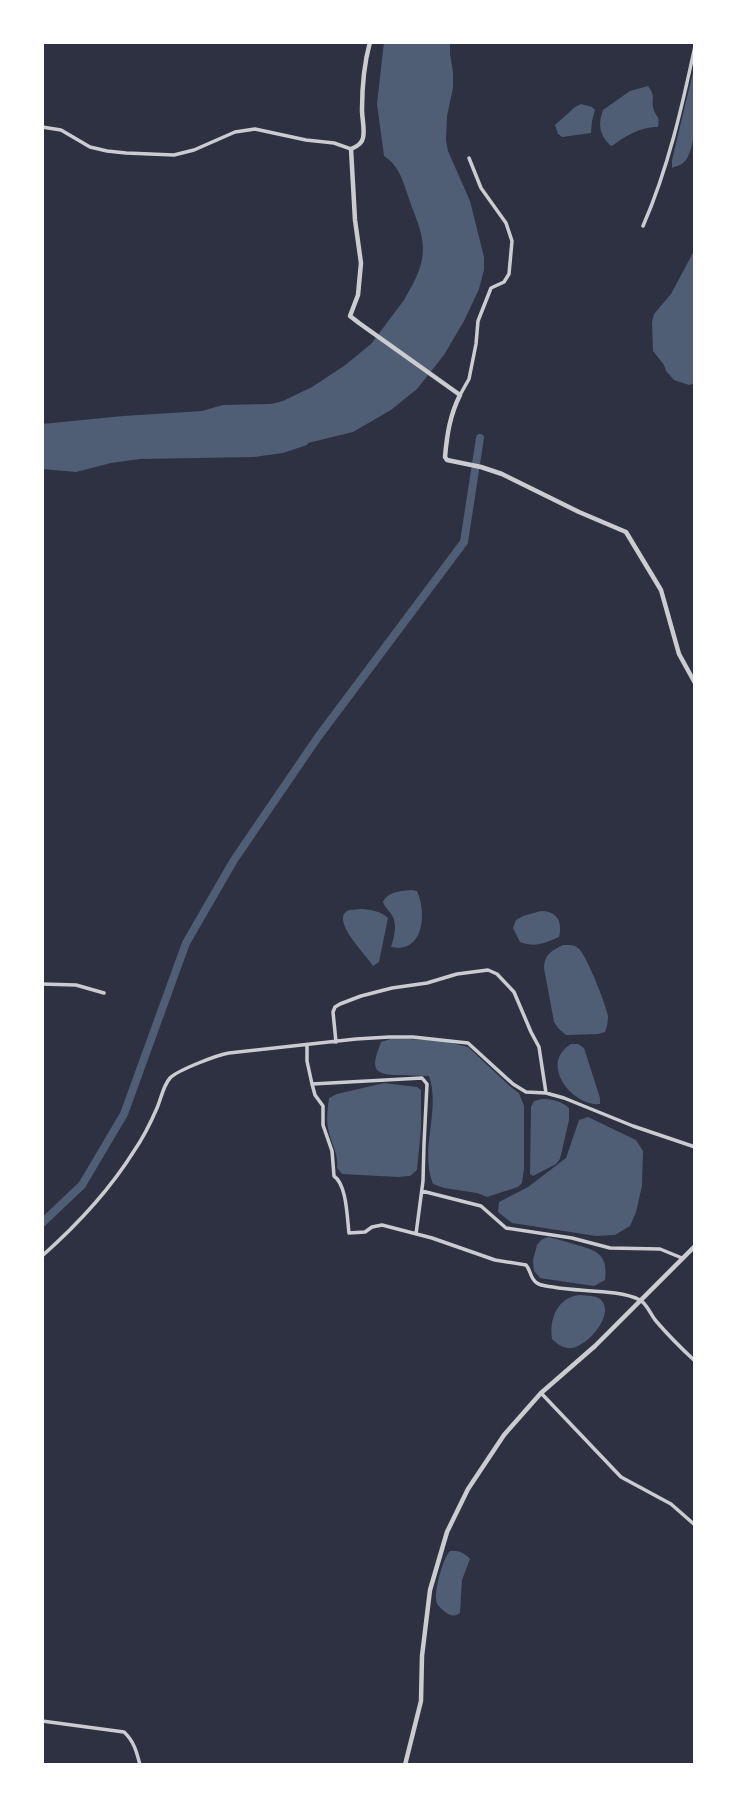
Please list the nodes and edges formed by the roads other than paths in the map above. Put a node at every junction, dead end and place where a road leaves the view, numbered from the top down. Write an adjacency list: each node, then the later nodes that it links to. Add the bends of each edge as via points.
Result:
1 (370, 42): 4 (street, via 363,73 364,137)
2 (695, 46): 6 (street, via 667,163)
3 (42, 127): 4 (street, via 61,130 107,152 174,155 255,129)
4 (351, 149): 7 (street, via 362,263 350,316)
5 (469, 158): 7 (street, via 512,240 509,274 491,288 478,321 469,379)
6 (643, 226)
7 (458, 393): 8 (street, via 450,418 447,460 502,474 626,532 661,590 679,654)
8 (695, 683)
9 (42, 984): 10 (street, via 76,985)
10 (104, 993)
11 (336, 1042): 12 (street); 14 (street, via 413,1037 468,1043 513,1084 526,1092); 14 (street, via 333,1012 340,1004 392,988 488,970 514,992 539,1047)
12 (307, 1046): 13 (street); 19 (street, via 218,1055 172,1076 135,1150 105,1194)
13 (312, 1084): 16 (street, via 426,1081); 17 (street, via 323,1106 323,1125 334,1176 343,1191 349,1233 382,1225)
14 (546, 1093): 15 (street)
15 (695, 1147)
16 (422, 1191): 17 (street); 20 (street, via 481,1206 506,1228 610,1248 660,1249)
17 (416, 1234): 21 (street, via 495,1260 526,1265 541,1285)
18 (695, 1246): 20 (street)
19 (42, 1256)
20 (682, 1258): 21 (street)
21 (641, 1300): 22 (street); 23 (street)
22 (695, 1361)
23 (541, 1393): 24 (street, via 621,1477 671,1504); 27 (street, via 481,1469 447,1532 430,1590 421,1701)
24 (695, 1525)
25 (42, 1721): 26 (street, via 124,1732 134,1744)
26 (140, 1765)
27 (405, 1765)

